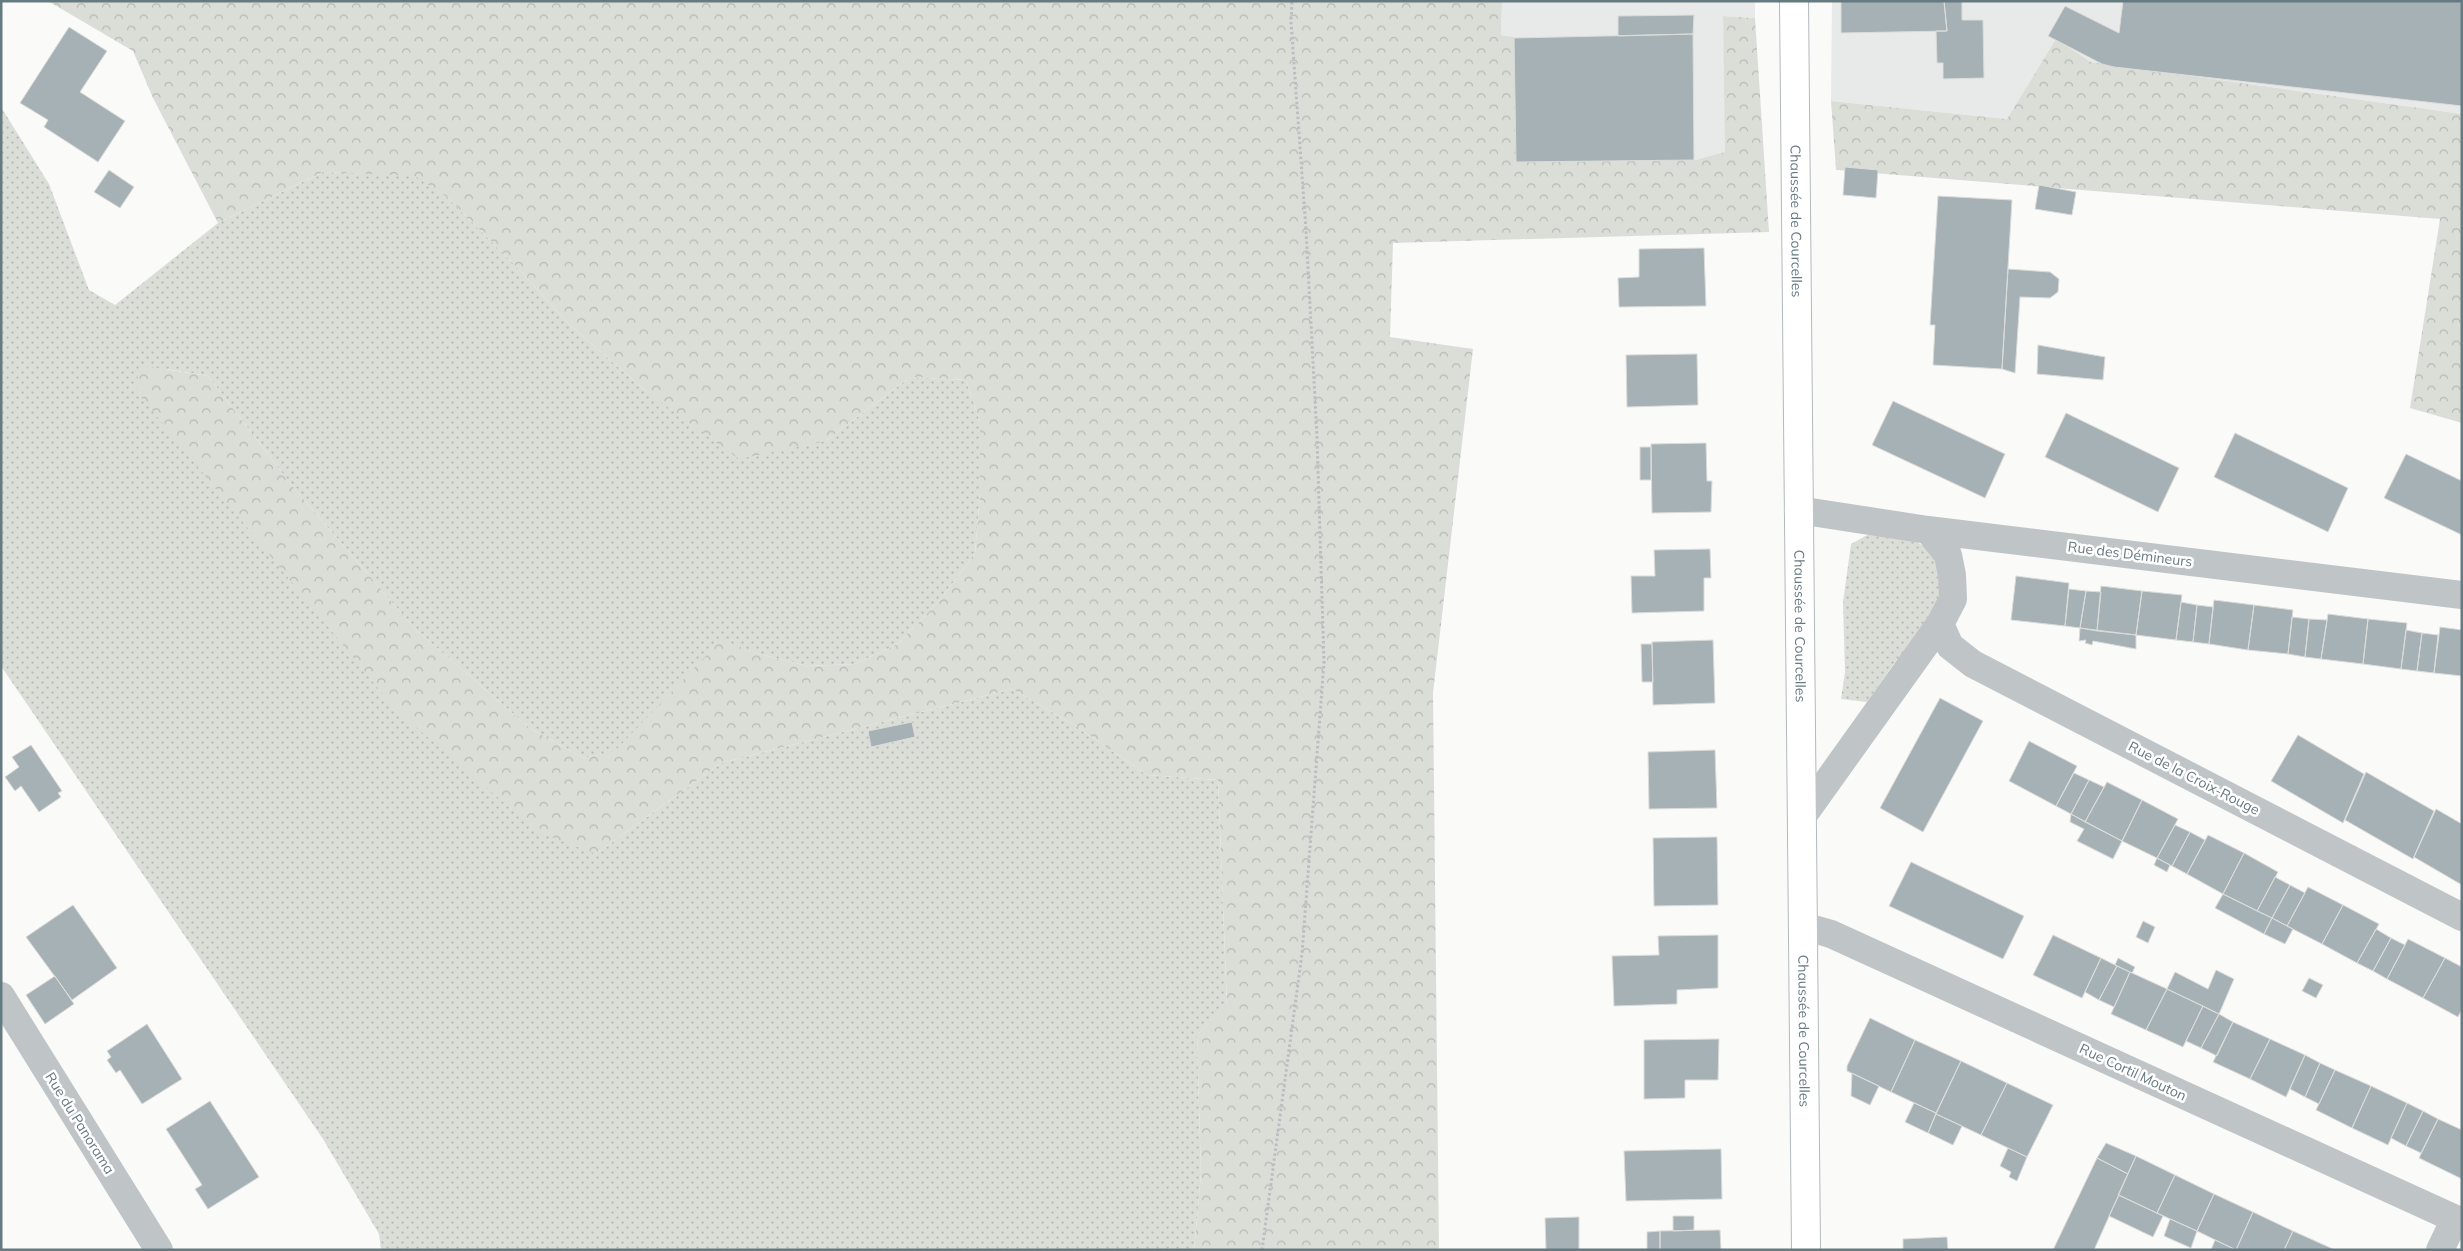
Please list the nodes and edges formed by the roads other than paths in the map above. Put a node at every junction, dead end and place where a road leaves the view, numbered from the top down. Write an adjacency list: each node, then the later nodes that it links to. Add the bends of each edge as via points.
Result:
1 (1794, 1): 2 (main road, Chaussée de Courcelles)
2 (1798, 510): 3 (street, Rue des Démineurs); 6 (main road, Chaussée de Courcelles)
3 (1928, 530): 4 (street, Rue des Démineurs); 5 (street, via 1948,555 1952,575 1953,599)
4 (2462, 595)
5 (1940, 624): 6 (street); 7 (street, Rue de la Croix-Rouge, via 1950,646 1973,664)
6 (1802, 817): 8 (main road, Chaussée de Courcelles)
7 (2462, 917)
8 (1803, 926): 10 (street, Rue Cortil Mouton, via 1831,934); 12 (main road, Chaussée de Courcelles)
9 (1, 996): 11 (street, Rue du Panorama)
10 (2458, 1221): 13 (street)
11 (159, 1250)
12 (1806, 1250)
13 (2440, 1250)

